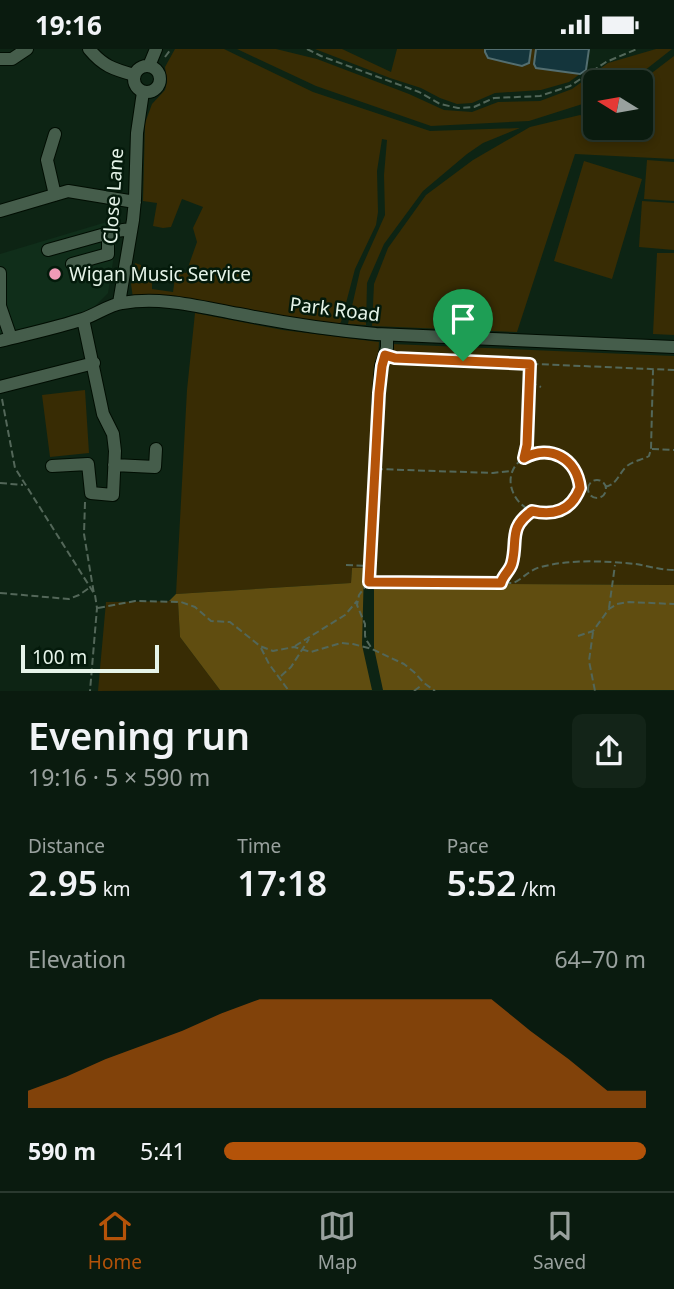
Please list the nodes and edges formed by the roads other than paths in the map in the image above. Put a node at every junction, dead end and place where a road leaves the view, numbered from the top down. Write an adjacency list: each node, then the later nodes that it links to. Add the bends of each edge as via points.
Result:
1 (27, 49): 4 (street, via 12,59)
2 (89, 49): 6 (street, via 102,64)
3 (156, 49): 5 (street)
4 (0, 59)
5 (149, 65): 6 (street); 7 (street, via 159,72 160,81 156,89)
6 (134, 75): 7 (street, via 134,84)
7 (144, 92): 10 (street, Close Lane, via 137,133)
8 (55, 134): 9 (street, via 47,160)
9 (55, 195): 10 (street, via 68,191); 11 (street)
10 (135, 202): 12 (street, Close Lane)
11 (0, 211)
12 (131, 229): 13 (street); 17 (street, Close Lane)
13 (108, 233): 14 (street); 15 (street, via 108,254)
14 (48, 250)
15 (72, 264)
16 (0, 273): 20 (street)
17 (119, 303): 18 (street, Park Road); 19 (street, Park Road, via 172,302 303,326)
18 (83, 319): 20 (street, Park Road); 22 (street)
19 (387, 335): 21 (street, Park Road); 24 (street, via 378,408)
20 (5, 339)
21 (674, 347)
22 (94, 363): 23 (street); 26 (street, via 103,414 113,434)
23 (0, 388)
24 (393, 405)
25 (156, 449): 26 (street, via 155,467)
26 (114, 465): 27 (street, via 113,495 91,493 88,464)
27 (52, 466)

